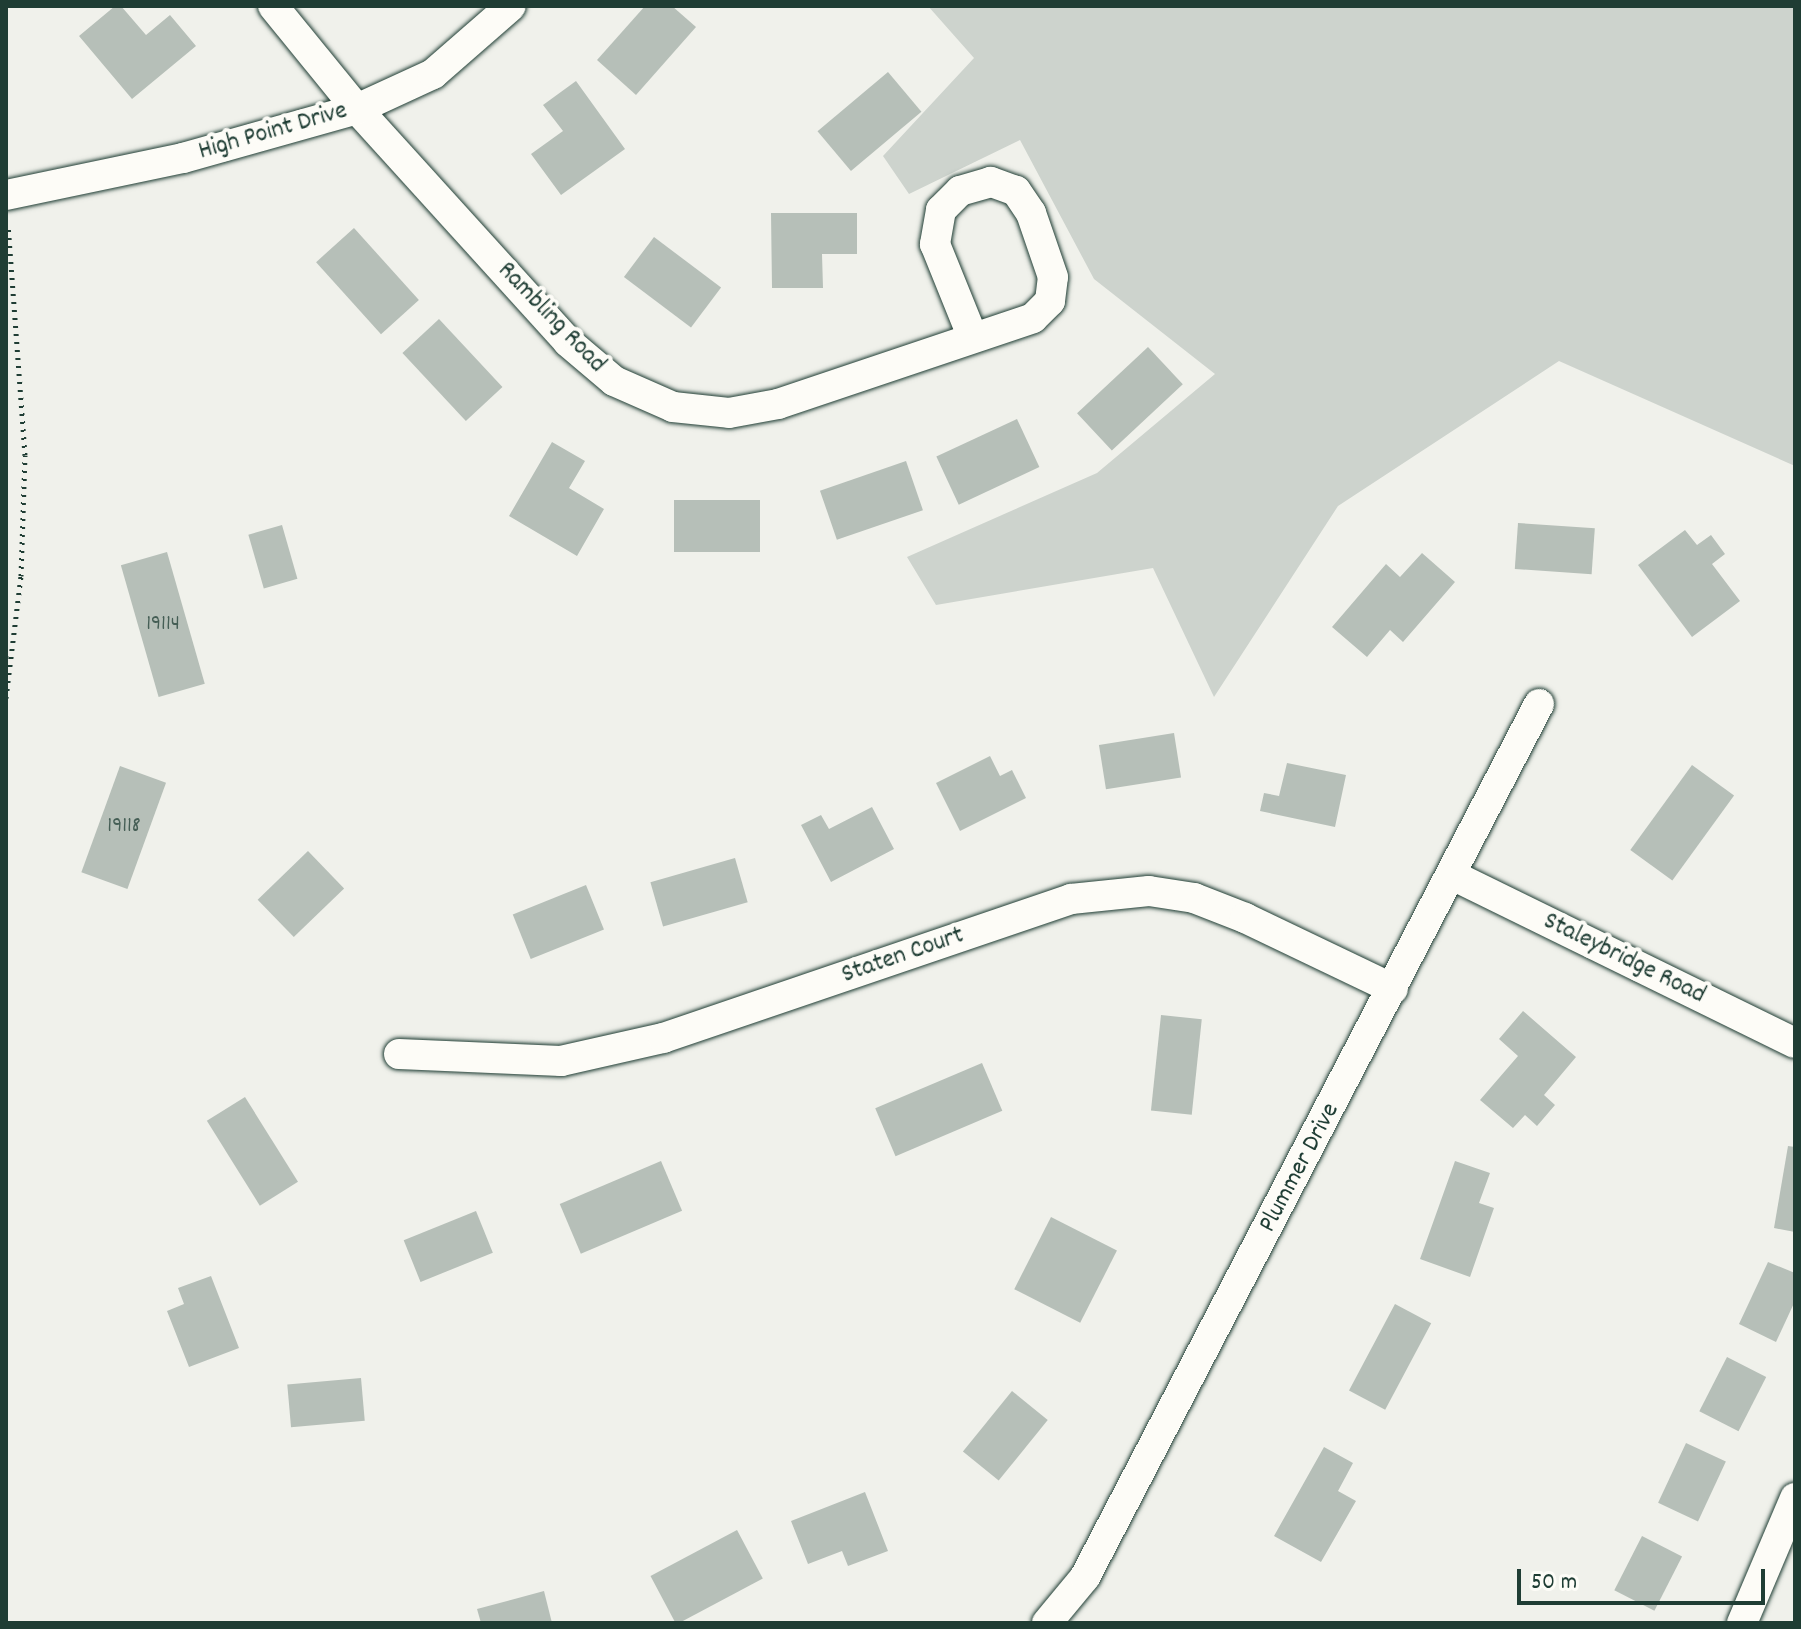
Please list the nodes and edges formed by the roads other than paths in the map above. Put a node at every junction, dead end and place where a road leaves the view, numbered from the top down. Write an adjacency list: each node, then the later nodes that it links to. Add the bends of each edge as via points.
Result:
1 (273, 6): 3 (street, Rambling Road)
2 (511, 6): 3 (street, High Point Drive, via 433,74)
3 (357, 109): 4 (street, High Point Drive); 5 (street, Rambling Road, via 568,342 614,381 673,407 729,413 778,404)
4 (7, 208)
5 (973, 338): 5 (street, Rambling Road, via 935,244 941,210 960,191 991,182 1016,191 1031,213 1053,277 1050,301 1033,318)
6 (1539, 704): 7 (street, Plummer Drive)
7 (1452, 875): 8 (street, Plummer Drive); 9 (street, Staleybridge Road)
8 (1393, 989): 10 (street, Staten Court, via 1245,918 1194,898 1149,891 1071,899 663,1038 561,1061); 12 (street, Plummer Drive, via 1085,1577)
9 (1795, 1043)
10 (399, 1054)
11 (1795, 1498): 13 (street)
12 (1047, 1623)
13 (1742, 1623)

